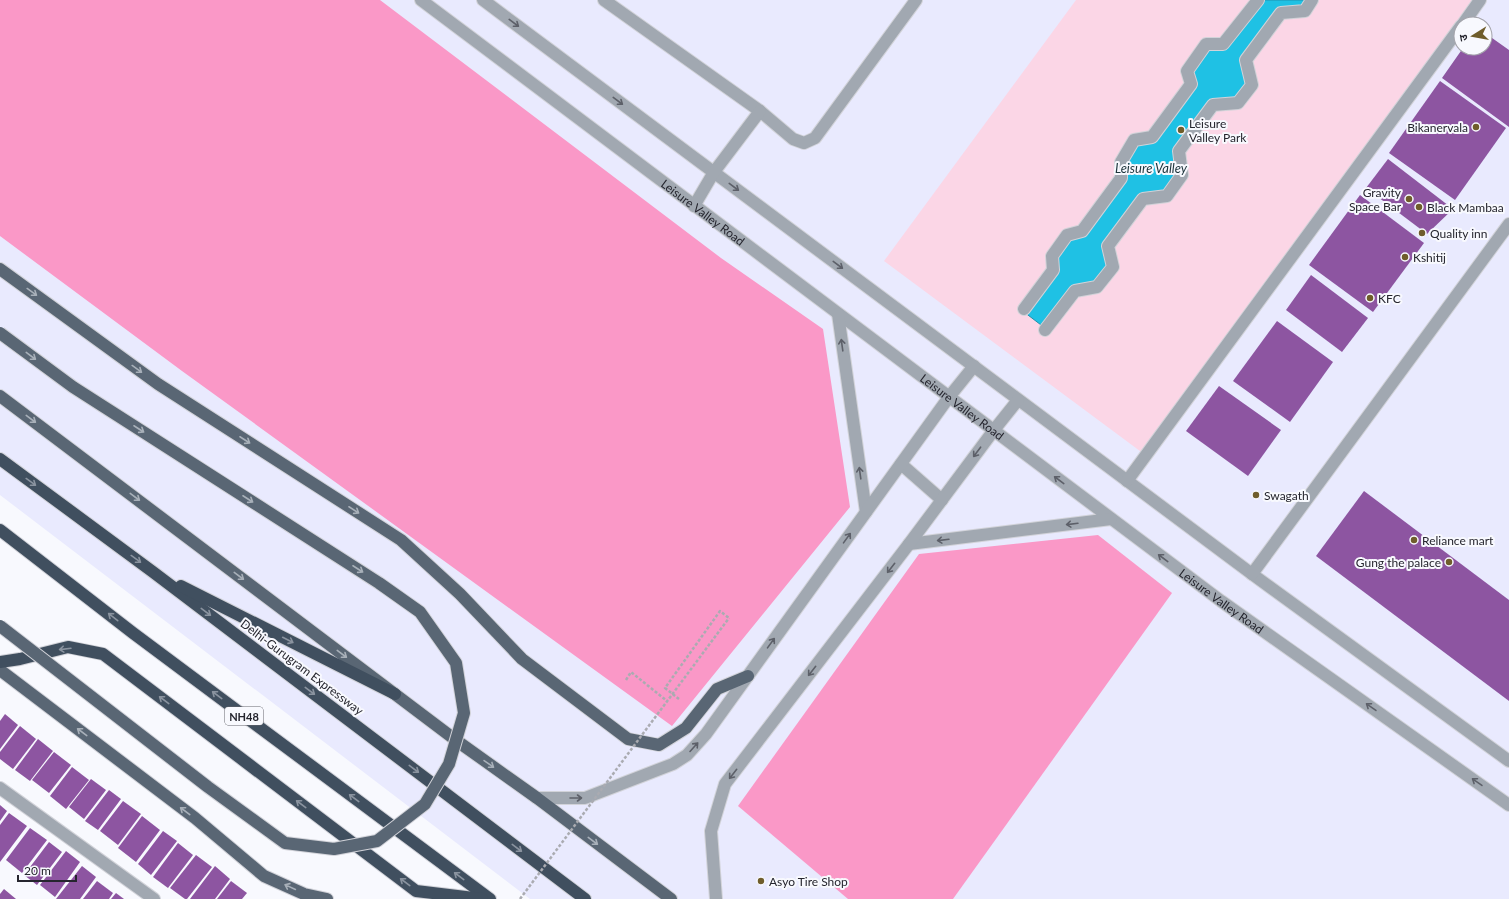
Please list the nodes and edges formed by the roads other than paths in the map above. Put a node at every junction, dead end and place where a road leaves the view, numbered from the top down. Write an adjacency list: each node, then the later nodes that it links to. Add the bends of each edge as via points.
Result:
1 (421, 0): 12 (street, Leisure Valley Road)
2 (483, 0): 11 (street, one-way to 11)
3 (604, 0): 10 (street)
4 (916, 0): 10 (street, via 815,138 804,143 793,139)
5 (1258, 0): 15 (street, via 1223,44 1206,44 1186,71 1191,84 1152,137 1134,140 1121,162 1121,178 1082,231 1067,235 1052,256 1053,270)
6 (1312, 0): 17 (street, via 1305,11 1281,13 1246,60 1252,85 1238,103 1212,105 1179,151 1182,175 1167,196 1143,199 1108,246 1113,267 1097,287 1075,290)
7 (1480, 0): 8 (street)
8 (1468, 16)
9 (1453, 37): 26 (street)
10 (760, 111): 11 (street)
11 (714, 172): 12 (street); 19 (street, one-way to 19)
12 (694, 206): 16 (street, Leisure Valley Road)
13 (1509, 224): 33 (street)
14 (0, 269): 37 (main road, one-way to 37, via 158,384 401,540 460,594 522,659 628,739 659,745 686,728 717,690)
15 (1024, 309)
16 (838, 314): 21 (street, Leisure Valley Road); 28 (street, one-way to 16)
17 (1045, 330)
18 (0, 333): 34 (main road, one-way to 34, bridge, via 74,387 420,612 456,663 464,713 449,764 426,804 378,841 334,849 284,843)
19 (974, 366): 21 (street); 22 (street)
20 (0, 396): 38 (main road, one-way to 38)
21 (949, 397): 23 (street, Leisure Valley Road); 25 (street)
22 (1018, 400): 23 (street); 26 (street)
23 (994, 430): 27 (street, one-way to 27); 29 (street, Leisure Valley Road, one-way to 23)
24 (0, 459): 32 (highway, Delhi-Gurugram Expressway, one-way to 32)
25 (901, 464): 27 (street); 28 (street)
26 (1127, 481): 33 (street)
27 (942, 500): 31 (street)
28 (866, 512): 37 (street, one-way to 28)
29 (1111, 519): 31 (street, one-way to 31); 42 (street, Leisure Valley Road, one-way to 29, via 1221,601)
30 (0, 530): 46 (highway, NH48, one-way to 30, via 133,633)
31 (909, 544): 49 (street, one-way to 49, via 725,784 711,831)
32 (153, 572): 38 (highway, one-way to 38); 47 (highway, Delhi-Gurugram Expressway, one-way to 47)
33 (1252, 574): 39 (street)
34 (0, 626)
35 (0, 662): 45 (highway, one-way to 35, via 416,891 103,654 68,647)
36 (0, 670): 44 (main road, one-way to 36, via 304,894 264,876 195,818)
37 (748, 676): 41 (street, one-way to 37, via 585,798 673,764 687,755 706,734)
38 (395, 694): 41 (main road, one-way to 41)
39 (1509, 761)
40 (0, 788): 43 (street)
41 (537, 798): 48 (main road, one-way to 48)
42 (1509, 805)
43 (153, 899)
44 (327, 899)
45 (482, 899)
46 (490, 899)
47 (585, 899)
48 (670, 899)
49 (716, 899)

